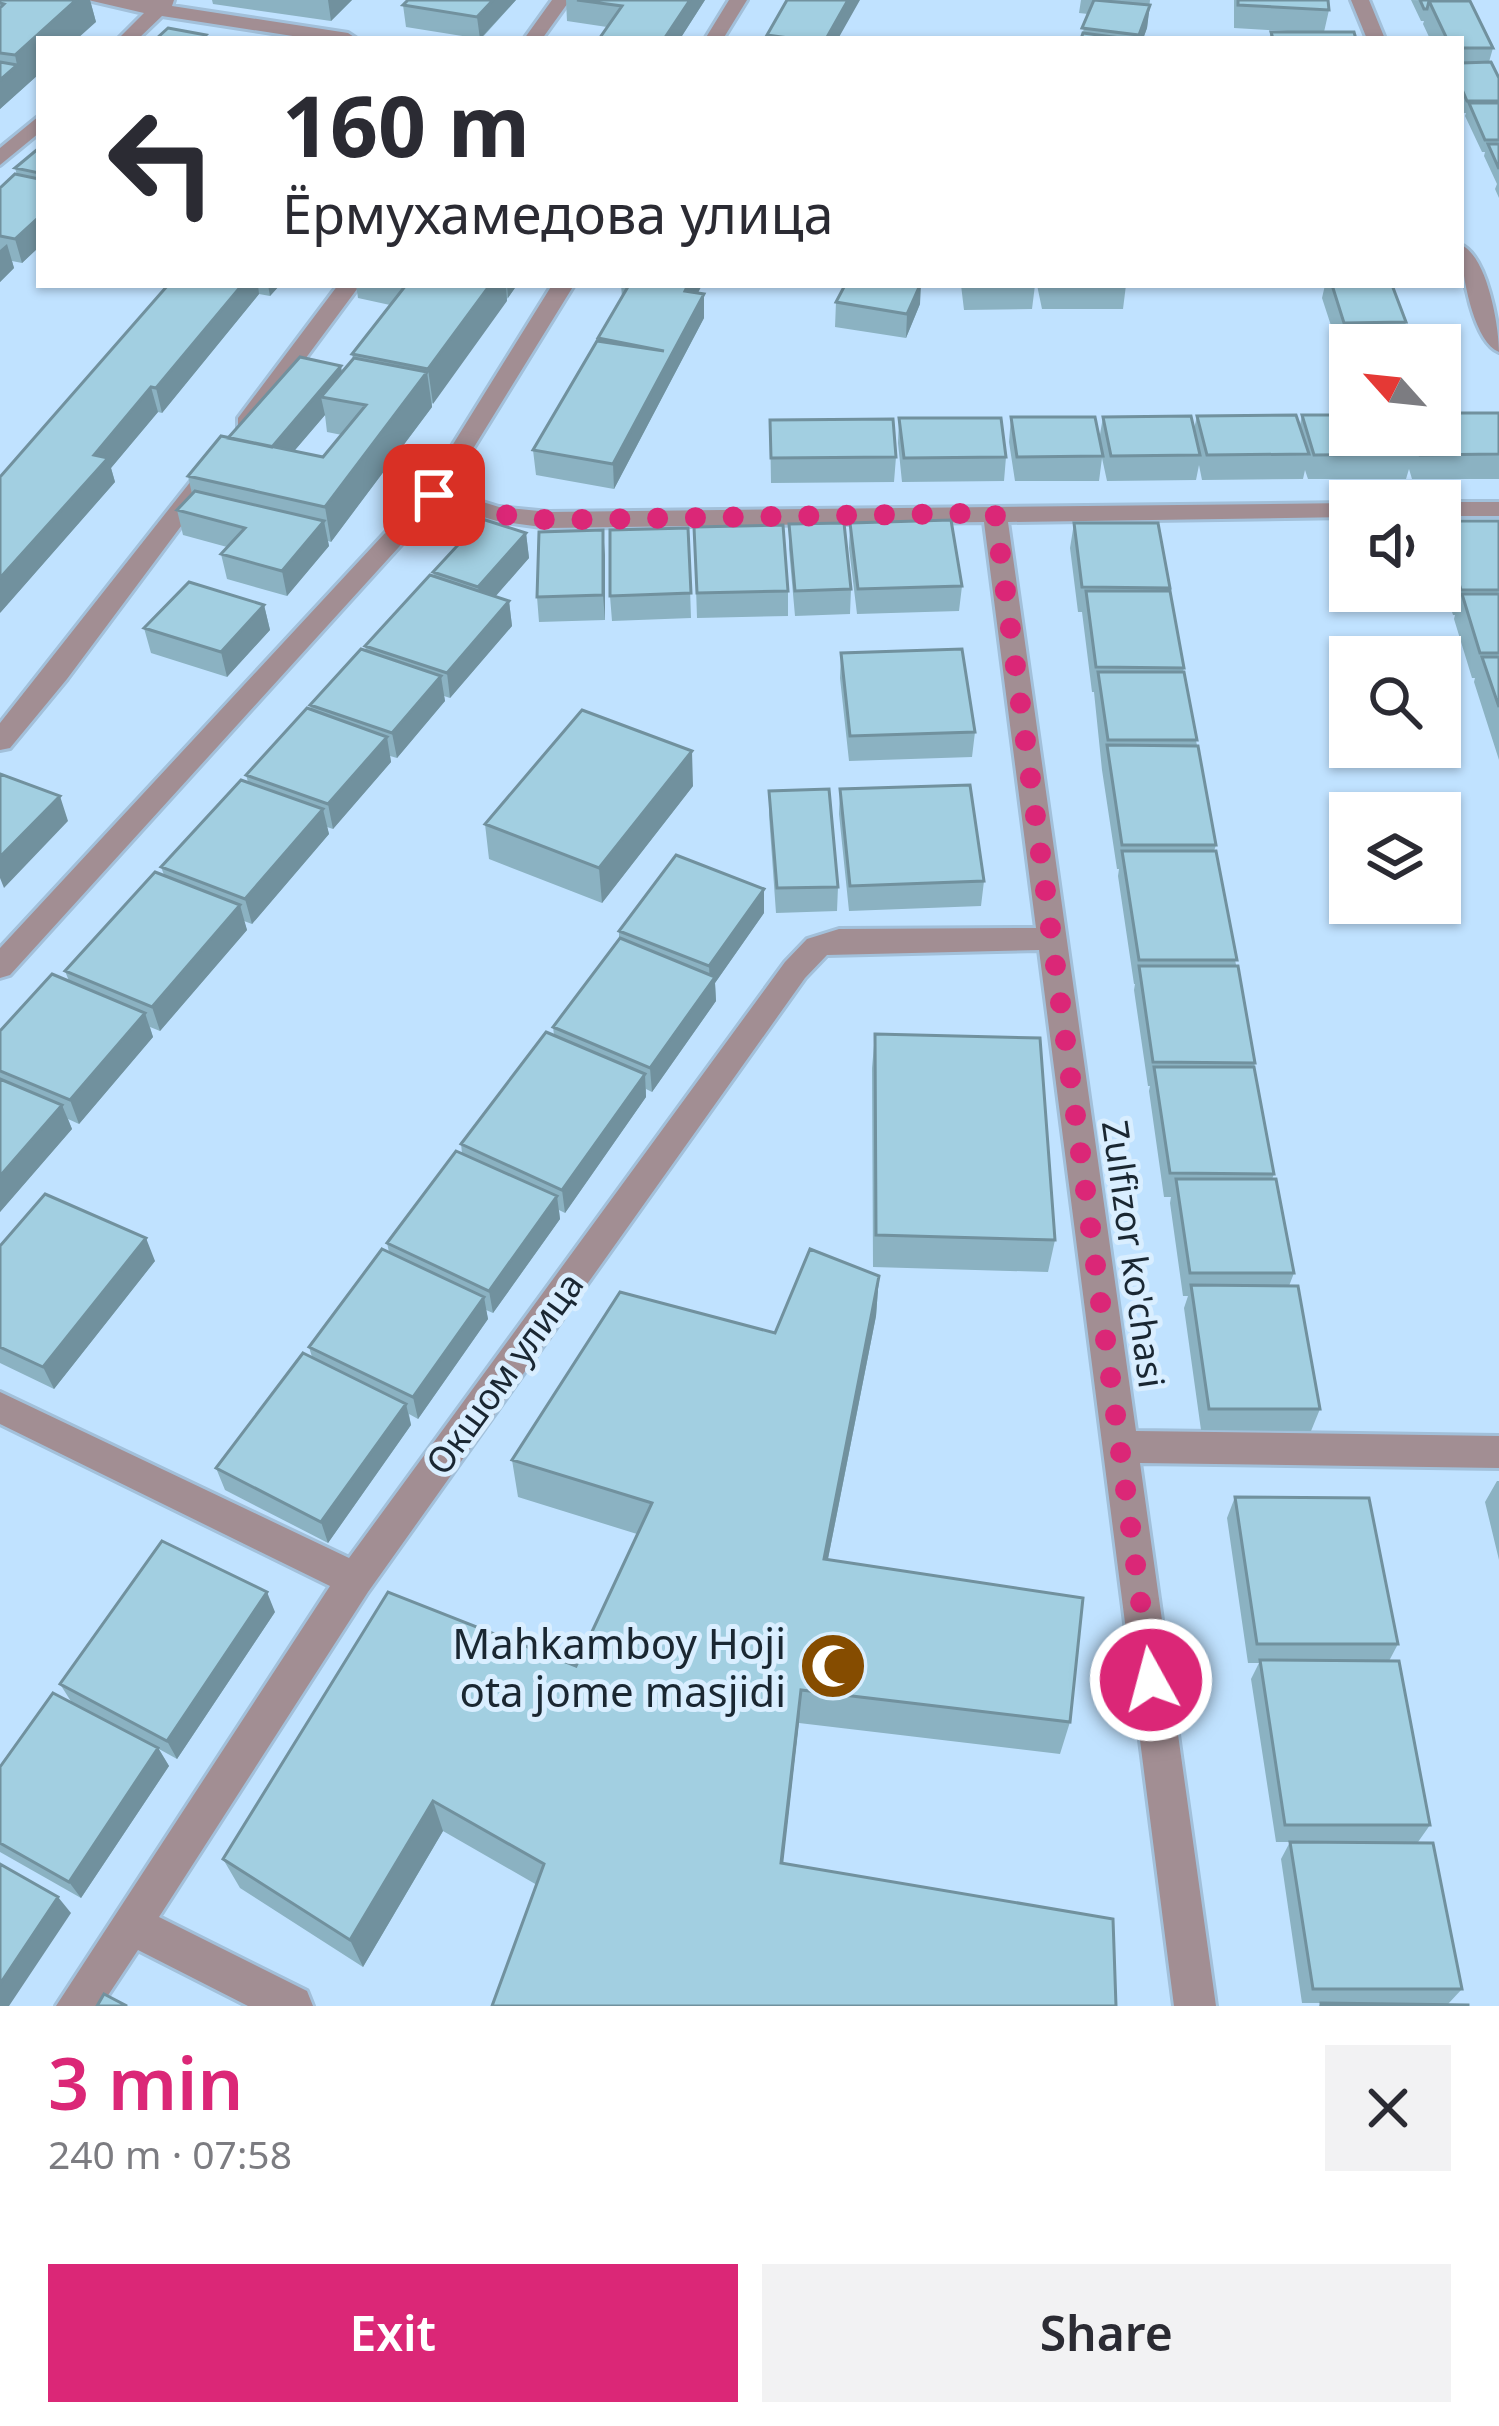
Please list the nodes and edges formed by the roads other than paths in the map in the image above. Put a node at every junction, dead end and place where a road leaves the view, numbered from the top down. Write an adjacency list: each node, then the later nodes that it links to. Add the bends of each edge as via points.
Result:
1 (97, 0): 5 (street)
2 (561, 0): 8 (street)
3 (739, 0): 9 (street)
4 (1360, 0): 10 (street)
5 (164, 4): 6 (street); 7 (street)
6 (130, 36)
7 (332, 36)
8 (535, 36)
9 (716, 36)
10 (1375, 36)
11 (36, 125): 12 (street)
12 (0, 159)
13 (1464, 258): 16 (street)
14 (347, 288): 22 (street)
15 (561, 288): 17 (street)
16 (1499, 345)
17 (434, 495): 21 (street, via 549,520); 24 (street)
18 (1499, 508): 19 (street)
19 (1461, 509)
20 (1329, 510): 21 (street)
21 (995, 513): 23 (street, Zulfizor ko'chasi)
22 (0, 741)
23 (1052, 939): 26 (street, Zulfizor ko'chasi); 28 (street, Окшом улица, via 838,940 817,947)
24 (4, 956)
25 (0, 1407): 28 (street)
26 (1120, 1447): 27 (street); 32 (street, Zulfizor ko'chasi)
27 (1499, 1452)
28 (355, 1580): 29 (street, Окшом улица)
29 (130, 1924): 30 (street, Окшом улица); 31 (street)
30 (77, 2006)
31 (292, 2006)
32 (1195, 2006)

